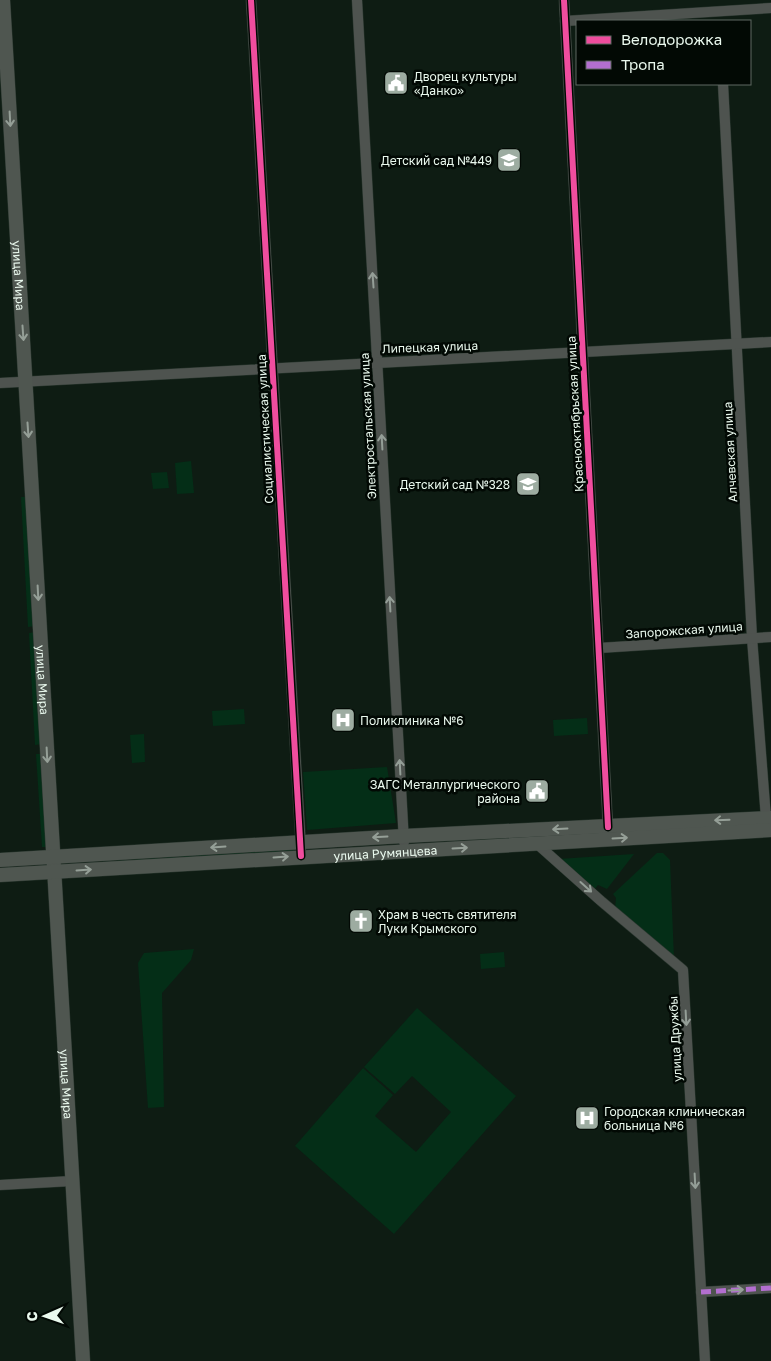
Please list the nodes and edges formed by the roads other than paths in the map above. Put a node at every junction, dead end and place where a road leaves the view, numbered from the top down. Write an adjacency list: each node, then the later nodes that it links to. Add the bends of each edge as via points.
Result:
1 (3, 0): 16 (main road, улица Мира, one-way to 16)
2 (251, 0): 15 (street, Социалистическая улица)
3 (357, 0): 14 (street, Электростальская улица, one-way to 3)
4 (564, 0): 8 (street, Краснооктябрьская улица)
5 (771, 8): 6 (street)
6 (720, 16): 7 (street)
7 (596, 20)
8 (565, 21): 9 (street); 13 (street, Краснооктябрьская улица)
9 (576, 21)
10 (723, 85): 12 (street, Алчевская улица)
11 (771, 342): 12 (street, Липецкая улица)
12 (737, 344): 13 (street, Липецкая улица); 19 (street, Алчевская улица)
13 (583, 352): 14 (street, Липецкая улица); 20 (street, Краснооктябрьская улица)
14 (378, 362): 15 (street, Липецкая улица); 24 (street, Электростальская улица, one-way to 14)
15 (273, 368): 16 (street, Липецкая улица); 26 (street, Социалистическая улица)
16 (25, 382): 17 (street, Липецкая улица); 27 (main road, улица Мира, one-way to 27)
17 (0, 383)
18 (771, 637): 19 (street, Запорожская улица)
19 (752, 638): 20 (street, Запорожская улица); 21 (street, Алчевская улица)
20 (599, 648): 22 (street, Краснооктябрьская улица)
21 (770, 822): 23 (main road, улица Румянцева)
22 (608, 827): 23 (main road, улица Румянцева); 24 (main road, улица Румянцева, one-way to 24)
23 (662, 829): 25 (main road, улица Румянцева, one-way to 23)
24 (404, 843): 25 (main road, улица Румянцева, one-way to 25); 26 (main road, улица Румянцева)
25 (536, 843): 34 (street, улица Дружбы, one-way to 34, via 683,970)
26 (301, 849): 27 (main road, улица Румянцева, one-way to 27); 29 (main road, улица Румянцева, one-way to 26)
27 (53, 857): 28 (main road, улица Румянцева); 29 (main road, улица Мира)
28 (0, 860)
29 (54, 871): 30 (main road, улица Румянцева); 31 (main road, улица Мира)
30 (0, 875)
31 (72, 1181): 32 (street); 35 (main road, улица Мира)
32 (0, 1185)
33 (771, 1288): 34 (street, one-way to 33)
34 (701, 1292): 36 (street, улица Дружбы)
35 (82, 1361)
36 (705, 1361)

